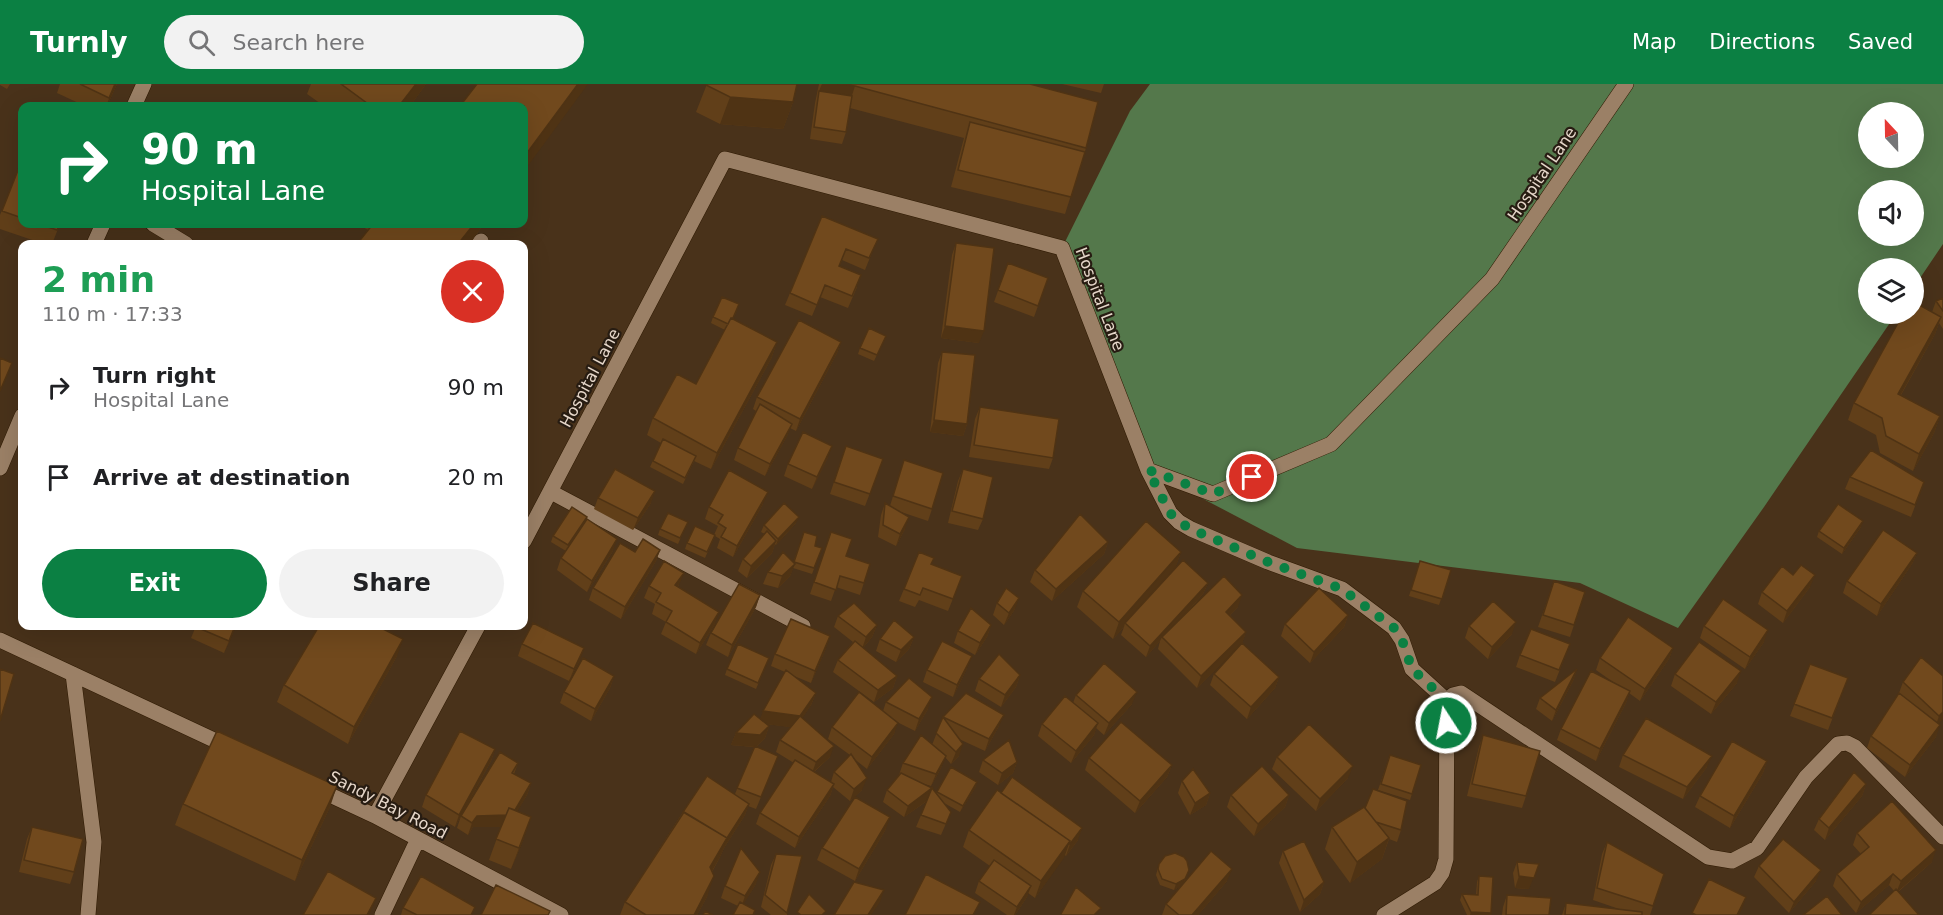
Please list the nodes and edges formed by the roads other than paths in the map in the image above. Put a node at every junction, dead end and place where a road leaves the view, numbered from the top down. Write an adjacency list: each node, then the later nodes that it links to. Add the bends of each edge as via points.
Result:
1 (144, 84): 3 (street)
2 (1626, 84): 9 (street, Hospital Lane, via 1492,279 1331,444 1213,494)
3 (136, 102)
4 (160, 228): 5 (street)
5 (179, 240)
6 (18, 424): 7 (street)
7 (3, 452): 8 (street)
8 (0, 468)
9 (1148, 470): 10 (street, Hospital Lane, via 1062,248 725,159); 16 (street, via 1170,513 1179,522 1268,562 1342,589 1394,628 1412,669)
10 (550, 492): 11 (street, Hospital Lane); 12 (street)
11 (528, 533)
12 (802, 626)
13 (476, 630): 19 (street)
14 (0, 640): 15 (street)
15 (73, 674): 17 (street); 23 (street, via 94,842)
16 (1447, 701): 20 (street, via 1461,693 1708,857 1732,861 1757,848 1806,777 1838,744 1847,743); 25 (street, via 1446,859 1442,873 1435,883)
17 (245, 755)
18 (299, 780): 19 (street, Sandy Bay Road)
19 (375, 816): 21 (street, Sandy Bay Road)
20 (1943, 837)
21 (418, 839): 22 (street, Sandy Bay Road); 24 (street)
22 (558, 914)
23 (88, 915)
24 (382, 915)
25 (1384, 915)

